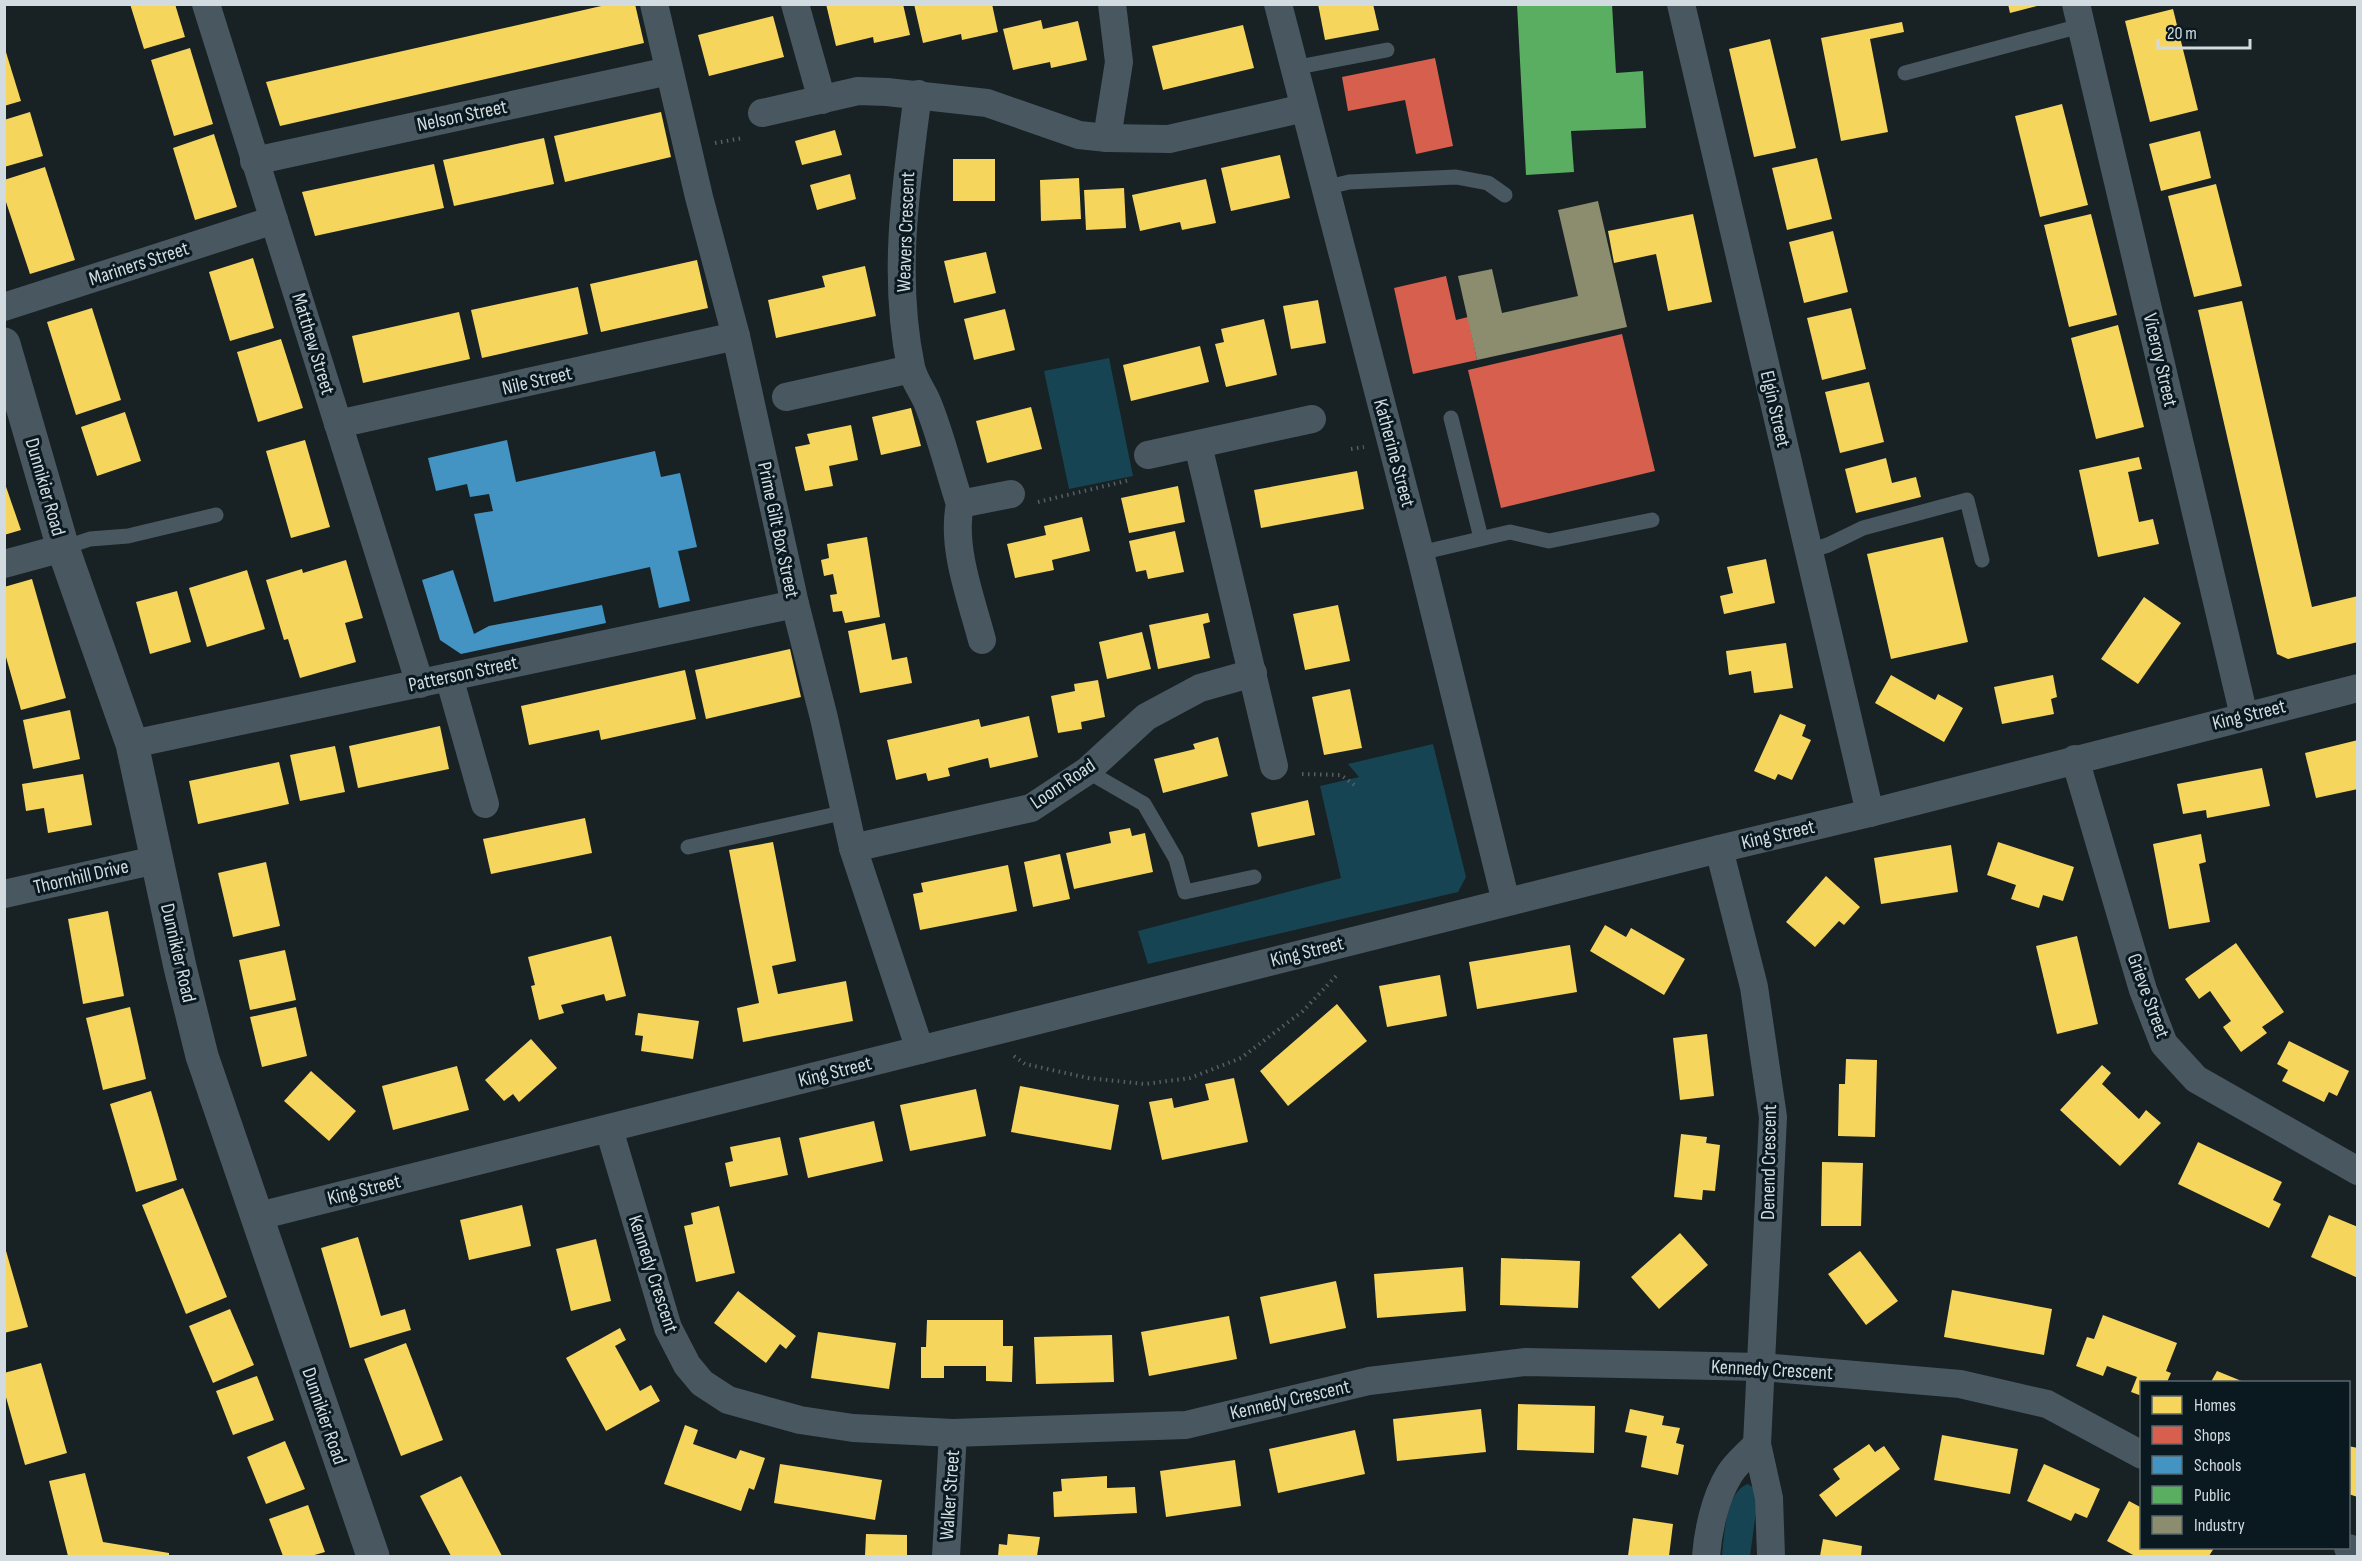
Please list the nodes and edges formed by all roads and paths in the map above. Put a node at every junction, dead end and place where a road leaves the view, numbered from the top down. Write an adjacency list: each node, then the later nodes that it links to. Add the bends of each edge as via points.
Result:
1 (206, 4): 19 (street, Matthew Street)
2 (654, 4): 10 (street, Prime Gilt Box Street)
3 (795, 4): 13 (street)
4 (1112, 4): 17 (street, via 1119,62)
5 (1278, 4): 9 (street, Katherine Street)
6 (1681, 4): 39 (street, Elgin Street)
7 (2078, 15): 11 (lane); 49 (street, Viceroy Street)
8 (1387, 50): 9 (lane)
9 (1293, 68): 14 (street, Katherine Street)
10 (669, 71): 19 (street, Nelson Street); 24 (street, Prime Gilt Box Street)
11 (1905, 73)
12 (918, 94): 13 (street, via 858,91); 17 (street, via 987,103 1079,135); 26 (street, Weavers Crescent, via 901,272)
13 (822, 100): 15 (street)
14 (1304, 108): 17 (street, via 1169,139); 20 (street, Katherine Street)
15 (762, 113)
16 (743, 138): 18 (path)
17 (1107, 138)
18 (710, 144)
19 (254, 161): 22 (street, Matthew Street)
20 (1324, 188): 21 (lane, via 1349,182 1456,177 1488,183); 40 (street, Katherine Street)
21 (1505, 195)
22 (274, 220): 23 (street, Mariners Street); 30 (street, Matthew Street)
23 (4, 307)
24 (736, 336): 30 (street, Nile Street); 43 (street, Prime Gilt Box Street)
25 (4, 344): 38 (street, Dunnikier Road)
26 (911, 369): 27 (street); 34 (street, Weavers Crescent, via 927,403)
27 (786, 397)
28 (1450, 418): 37 (lane)
29 (1312, 419): 31 (street)
30 (338, 424): 47 (street, Matthew Street)
31 (1198, 445): 32 (street); 45 (street)
32 (1142, 467): 33 (path)
33 (1023, 498): 34 (street)
34 (960, 504): 44 (street, Weavers Crescent, via 957,539)
35 (216, 515): 38 (lane, via 128,536 90,539)
36 (1652, 520): 37 (lane, via 1549,541 1510,532)
37 (1481, 538): 40 (lane)
38 (63, 548): 42 (street); 50 (street, Dunnikier Road)
39 (1809, 551): 41 (lane, via 1863,528 1967,500); 57 (street, Elgin Street)
40 (1419, 553): 64 (street, Katherine Street)
41 (1982, 560)
42 (4, 564)
43 (795, 604): 46 (street, Patterson Street); 56 (street, Prime Gilt Box Street)
44 (982, 640)
45 (1253, 674): 52 (street); 53 (street, Loom Road, via 1200,688 1146,717)
46 (449, 677): 47 (street, Patterson Street); 55 (street)
47 (420, 684): 50 (street, Patterson Street)
48 (2358, 688): 49 (street, King Street)
49 (2244, 716): 51 (street, King Street)
50 (132, 744): 61 (street, Dunnikier Road)
51 (2075, 759): 57 (street, King Street); 69 (street, Grieve Street, via 2143,990 2164,1044 2196,1079)
52 (1285, 770): 54 (path, via 1341,775)
53 (1087, 771): 59 (street, Loom Road, via 1031,808); 62 (lane, via 1144,804 1176,859 1185,892)
54 (1357, 787)
55 (486, 804)
56 (846, 812): 58 (lane); 59 (street, Prime Gilt Box Street)
57 (1870, 813): 60 (street, King Street)
58 (688, 847)
59 (853, 848): 66 (street, Prime Gilt Box Street)
60 (1719, 849): 64 (street, King Street); 71 (street, Denend Crescent, via 1754,987 1773,1117)
61 (156, 860): 63 (street, Thornhill Drive); 70 (street, Dunnikier Road, via 202,1056)
62 (1254, 877)
63 (4, 894)
64 (1506, 902): 66 (street, King Street)
65 (1339, 974): 67 (path, via 1303,1011 1240,1058 1190,1078 1145,1084 1088,1078 1025,1064)
66 (920, 1050): 68 (street, King Street)
67 (1010, 1053)
68 (609, 1129): 70 (street, King Street); 72 (street, Kennedy Crescent, via 668,1328 687,1365 702,1383 728,1400 800,1420 853,1428)
69 (2358, 1171)
70 (255, 1217): 75 (street, Dunnikier Road)
71 (1762, 1367): 72 (street, Kennedy Crescent, via 1526,1362 1369,1381 1186,1425); 73 (street, Denend Crescent); 74 (street, Kennedy Crescent, via 1960,1384 2047,1404)
72 (953, 1433): 76 (street, Walker Street)
73 (1757, 1444): 77 (street, via 1724,1485); 78 (street, Denend Crescent, via 1769,1497)
74 (2140, 1454)
75 (373, 1557)
76 (946, 1557)
77 (1706, 1557)
78 (1771, 1557)

